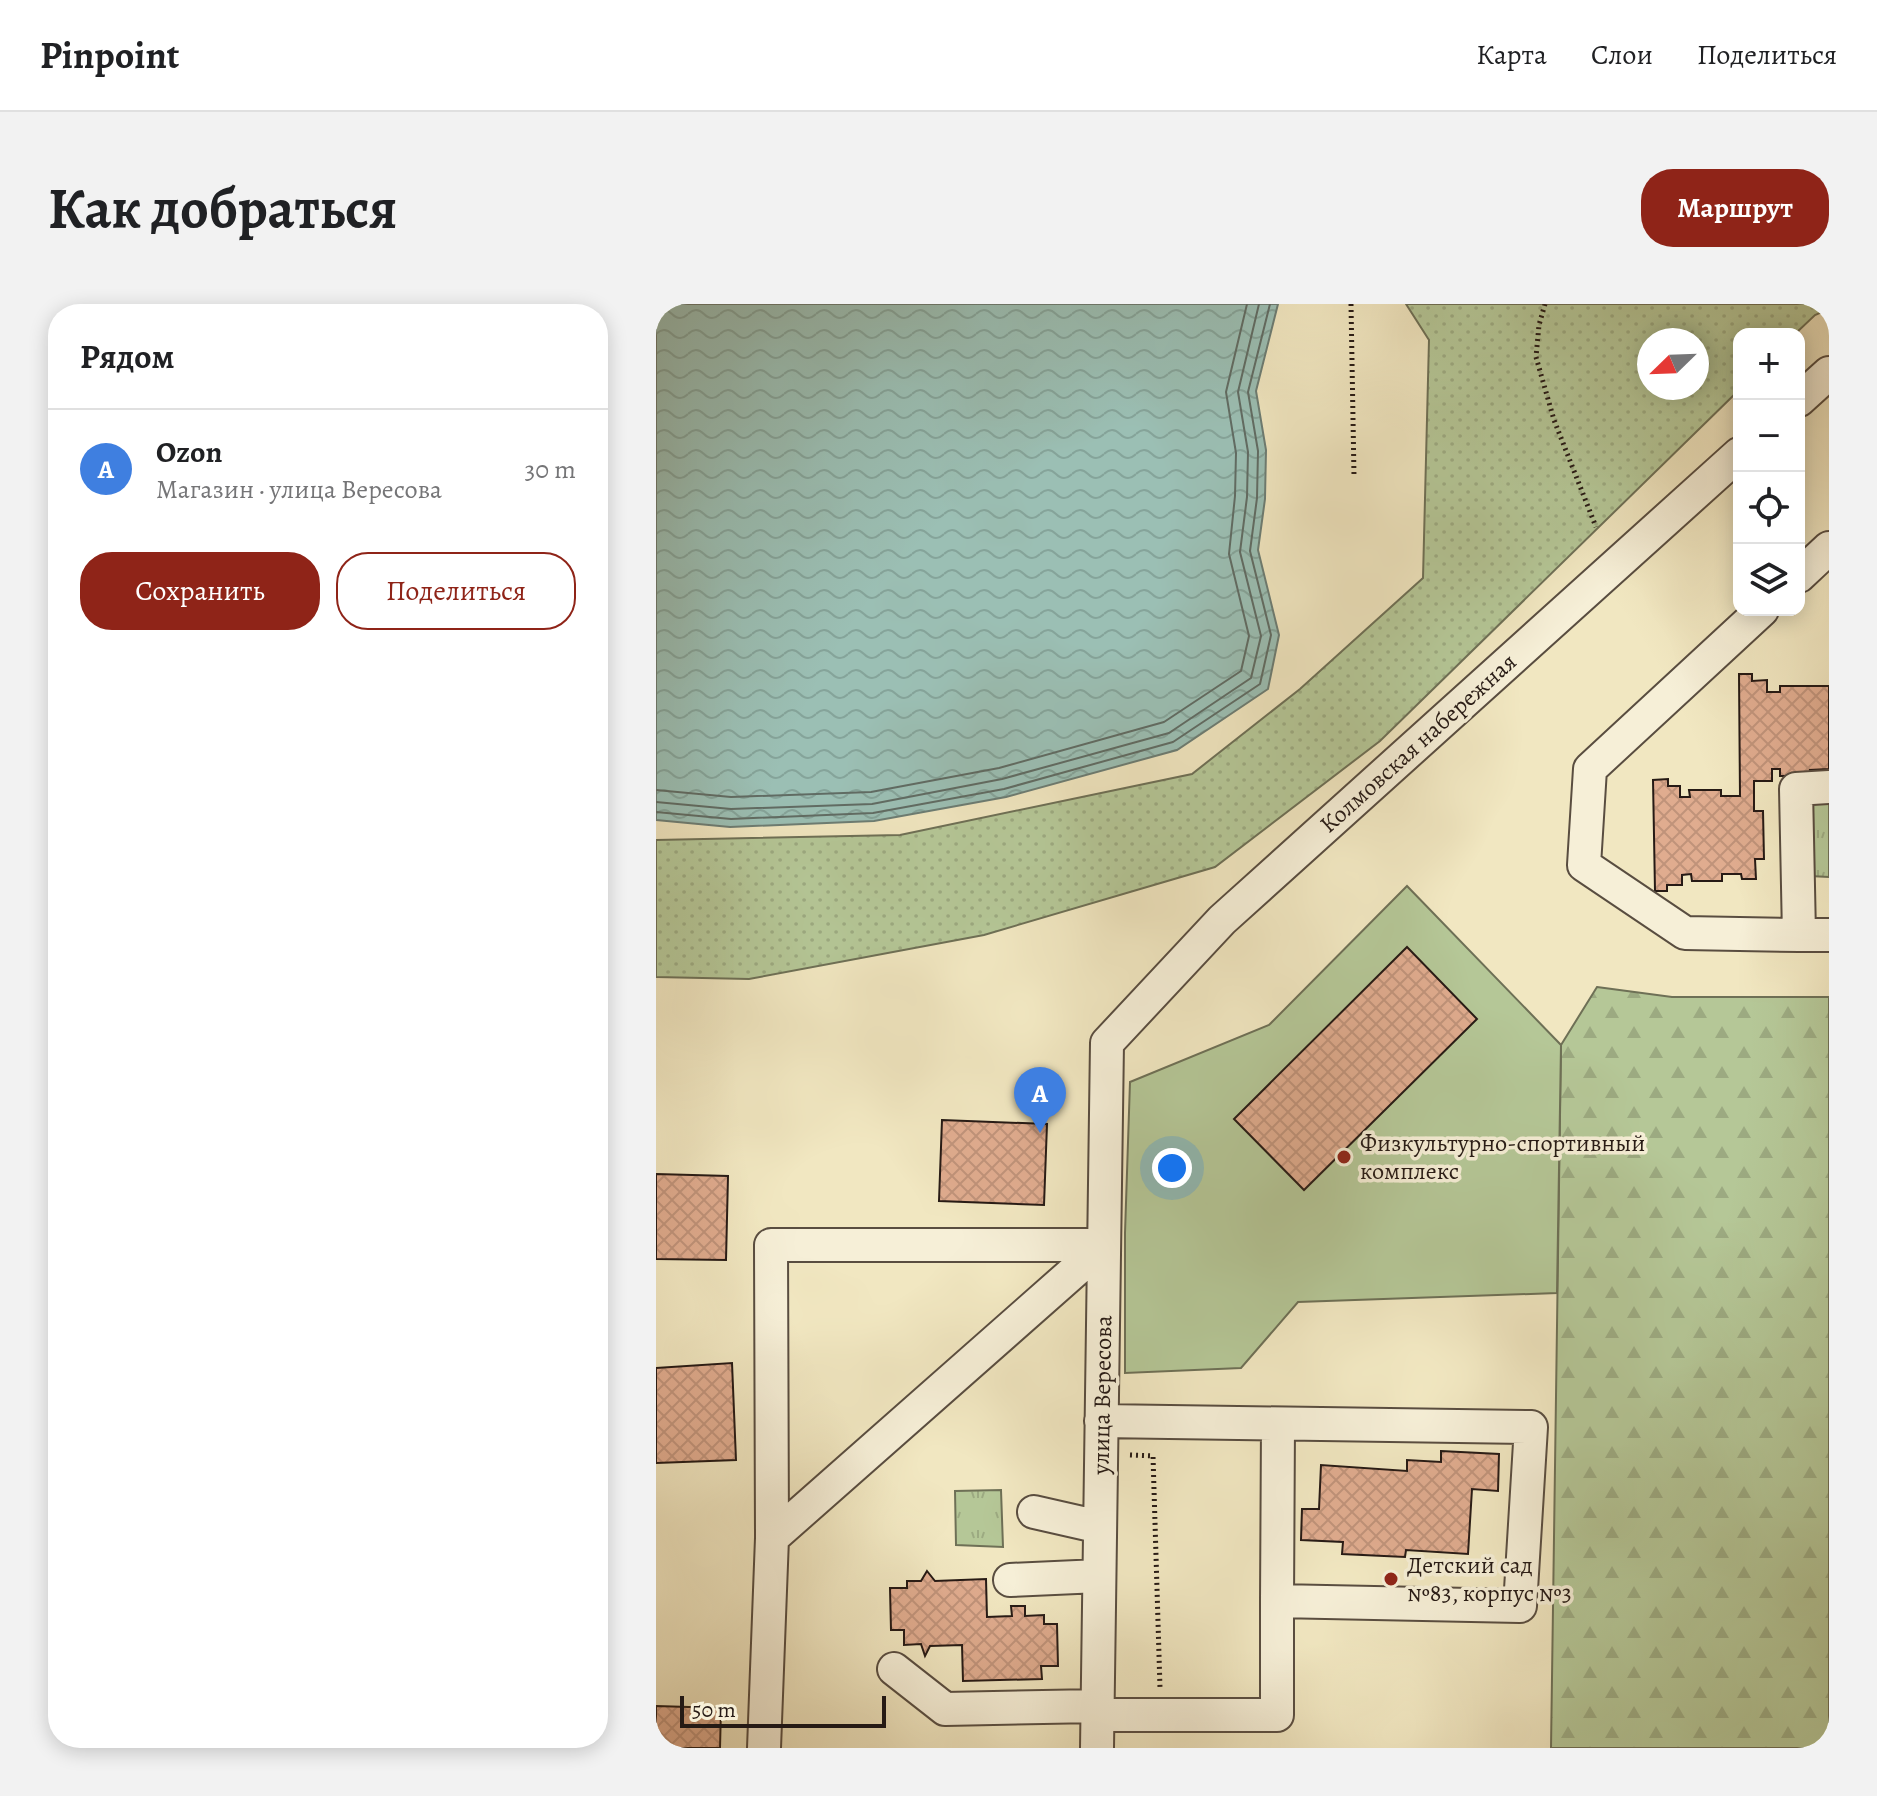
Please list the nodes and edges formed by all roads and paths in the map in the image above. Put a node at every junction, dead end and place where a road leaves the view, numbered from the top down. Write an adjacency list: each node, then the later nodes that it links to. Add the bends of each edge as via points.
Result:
1 (1351, 304): 6 (path)
2 (1545, 304): 7 (path, via 1536,357)
3 (1829, 373): 4 (street)
4 (1805, 395)
5 (1733, 459): 13 (street, Колмовская набережная, via 1222,920)
6 (1354, 476)
7 (1596, 527)
8 (1829, 548): 9 (street)
9 (1805, 570)
10 (1756, 616): 12 (street, via 1590,769 1584,865 1685,933)
11 (1829, 787): 12 (street, via 1796,789)
12 (1814, 935)
13 (1107, 1043): 14 (street, улица Вересова)
14 (1104, 1245): 15 (street, улица Вересова); 20 (street); 20 (street, via 771,1245)
15 (1101, 1421): 16 (street); 19 (street, улица Вересова)
16 (1278, 1424): 23 (street); 23 (street, via 1531,1427 1520,1606)
17 (1153, 1456): 26 (path)
18 (1034, 1512): 19 (street)
19 (1100, 1527): 21 (street, улица Вересова)
20 (772, 1538): 27 (street)
21 (1099, 1576): 22 (street); 25 (street, улица Вересова)
22 (1010, 1580)
23 (1277, 1601): 26 (street, via 1277,1715)
24 (894, 1669): 25 (street, via 945,1709)
25 (1097, 1710): 26 (street); 29 (street, улица Вересова)
26 (1161, 1715)
27 (764, 1736): 28 (street)
28 (792, 1748)
29 (1097, 1748)

